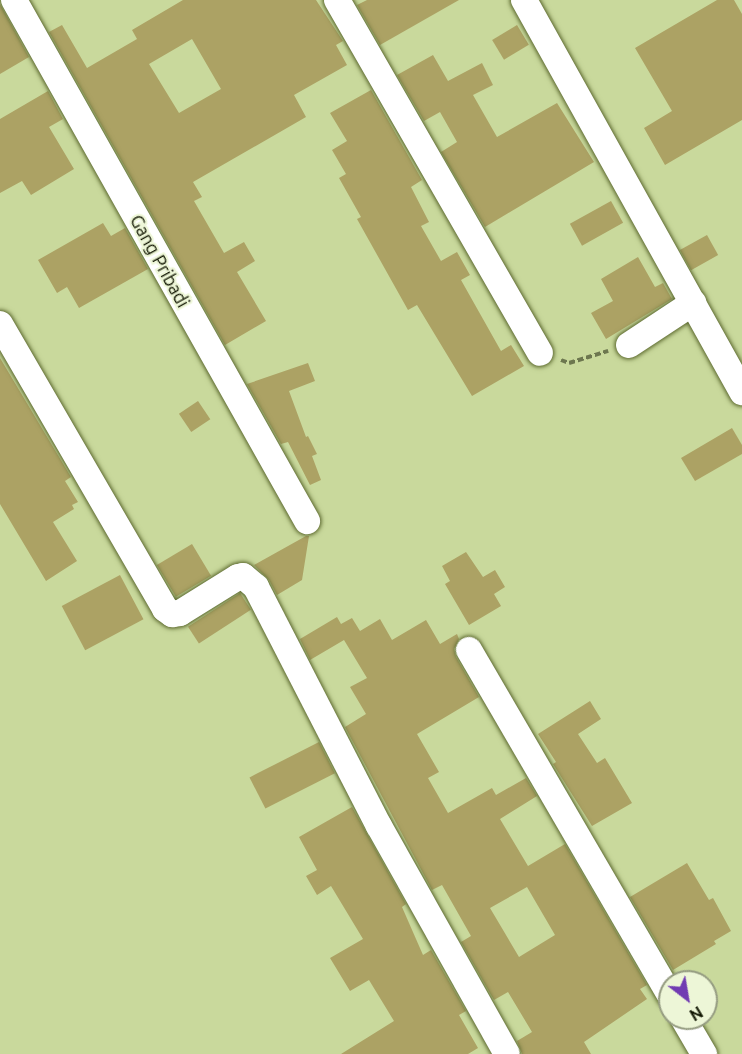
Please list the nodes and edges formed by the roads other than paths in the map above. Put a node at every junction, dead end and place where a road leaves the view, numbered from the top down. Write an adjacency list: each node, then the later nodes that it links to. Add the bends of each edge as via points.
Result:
1 (14, 0): 9 (street, Gang Pribadi)
2 (337, 0): 7 (street)
3 (524, 0): 4 (street)
4 (693, 303): 6 (street); 8 (street)
5 (0, 324): 13 (street, via 165,609 172,614 180,613 243,576 256,587 379,826)
6 (629, 345)
7 (540, 353)
8 (742, 392)
9 (307, 521)
10 (469, 650): 11 (street)
11 (658, 974)
12 (690, 1030): 14 (street)
13 (507, 1054)
14 (704, 1054)

